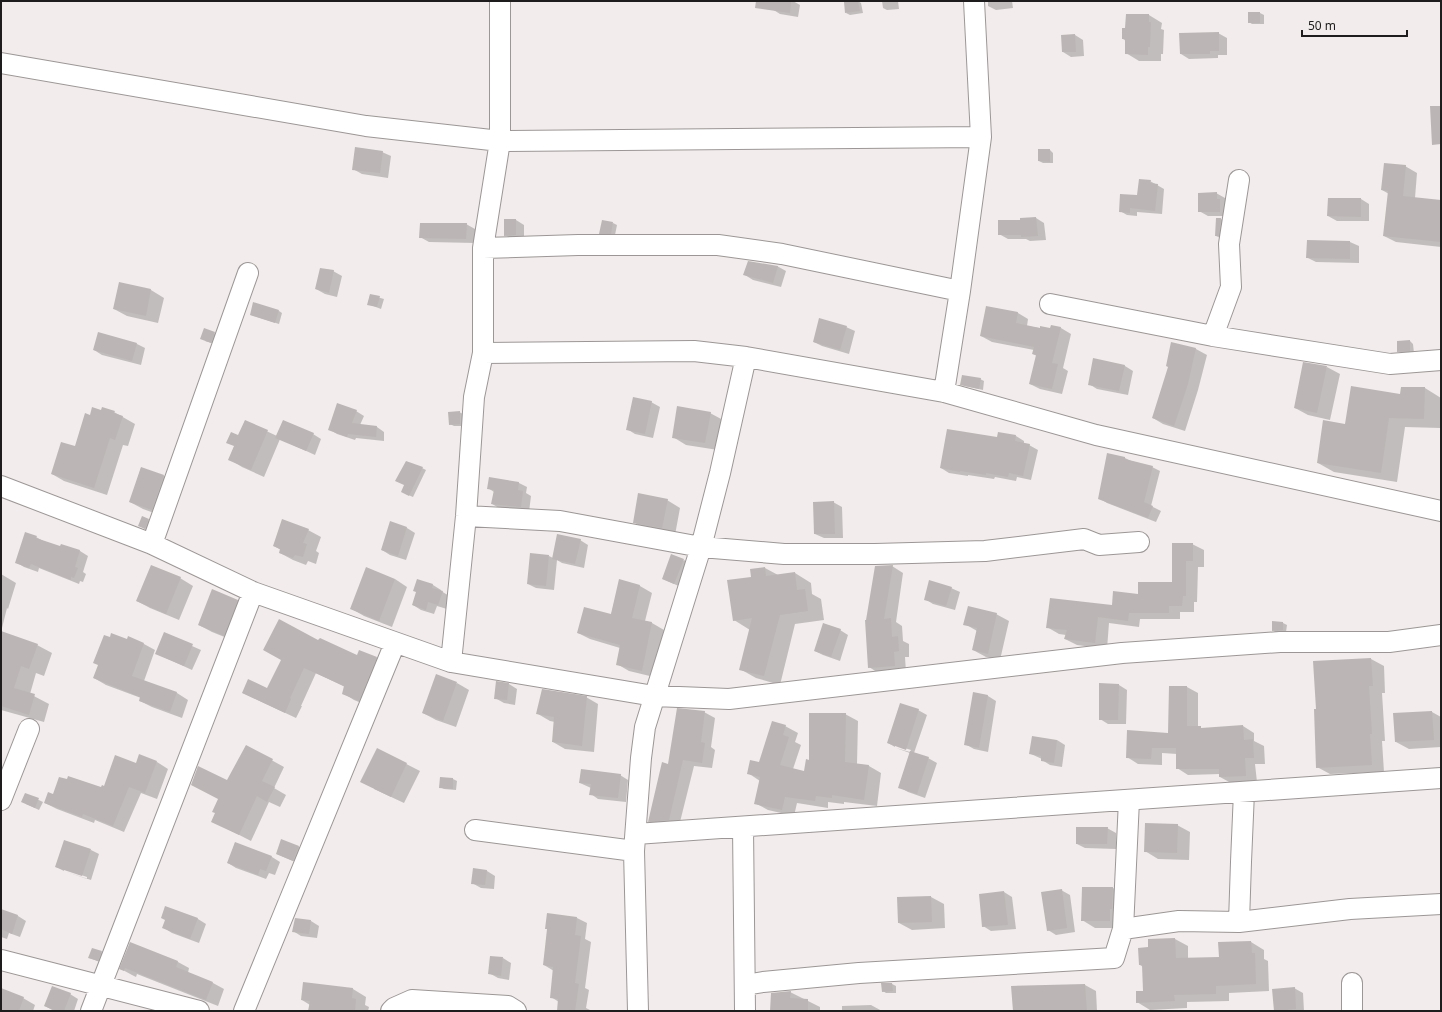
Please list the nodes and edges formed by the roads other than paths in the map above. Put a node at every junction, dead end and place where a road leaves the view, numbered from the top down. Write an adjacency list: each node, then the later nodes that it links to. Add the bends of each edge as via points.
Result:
1 (500, 1): 5 (street)
2 (974, 1): 4 (street)
3 (1, 63): 5 (street, via 366,126)
4 (981, 137): 5 (street); 9 (street)
5 (500, 141): 7 (street)
6 (1239, 180): 11 (street, via 1229,244 1231,287)
7 (483, 248): 9 (street, via 718,245 782,254); 12 (street)
8 (248, 273): 20 (street)
9 (960, 291): 15 (street)
10 (1050, 304): 11 (street)
11 (1213, 336): 14 (street, via 1390,364)
12 (483, 353): 13 (street, via 694,351); 18 (street, via 474,397)
13 (746, 357): 15 (street); 21 (street)
14 (1441, 360)
15 (944, 392): 17 (street, via 1096,435)
16 (1, 486): 20 (street)
17 (1441, 511)
18 (466, 516): 21 (street, via 560,521); 25 (street)
19 (1139, 542): 21 (street, via 1099,545 1084,539 985,551 875,554 784,554)
20 (152, 544): 22 (street)
21 (701, 547): 26 (street)
22 (253, 592): 24 (street); 41 (street)
23 (1441, 635): 26 (street, via 1389,642 1280,642 1122,653 729,699)
24 (395, 643): 25 (street); 44 (street)
25 (451, 662): 26 (street)
26 (654, 696): 34 (street, via 645,728 641,758)
27 (29, 729): 30 (street)
28 (1441, 778): 29 (street)
29 (1244, 792): 31 (street); 36 (street)
30 (1, 800)
31 (1129, 800): 32 (street); 37 (street)
32 (743, 827): 34 (street); 40 (street)
33 (475, 830): 34 (street)
34 (635, 843): 47 (street)
35 (1441, 904): 36 (street, via 1350,909)
36 (1239, 922): 37 (street, via 1179,921)
37 (1123, 929): 40 (street, via 1114,958 859,973)
38 (1, 960): 41 (street)
39 (1352, 983): 49 (street)
40 (745, 985): 48 (street)
41 (101, 986): 42 (street); 43 (street)
42 (91, 1011)
43 (199, 1011)
44 (244, 1011)
45 (391, 1011): 46 (street, via 412,1000 508,1006)
46 (516, 1011)
47 (638, 1011)
48 (745, 1011)
49 (1352, 1011)

